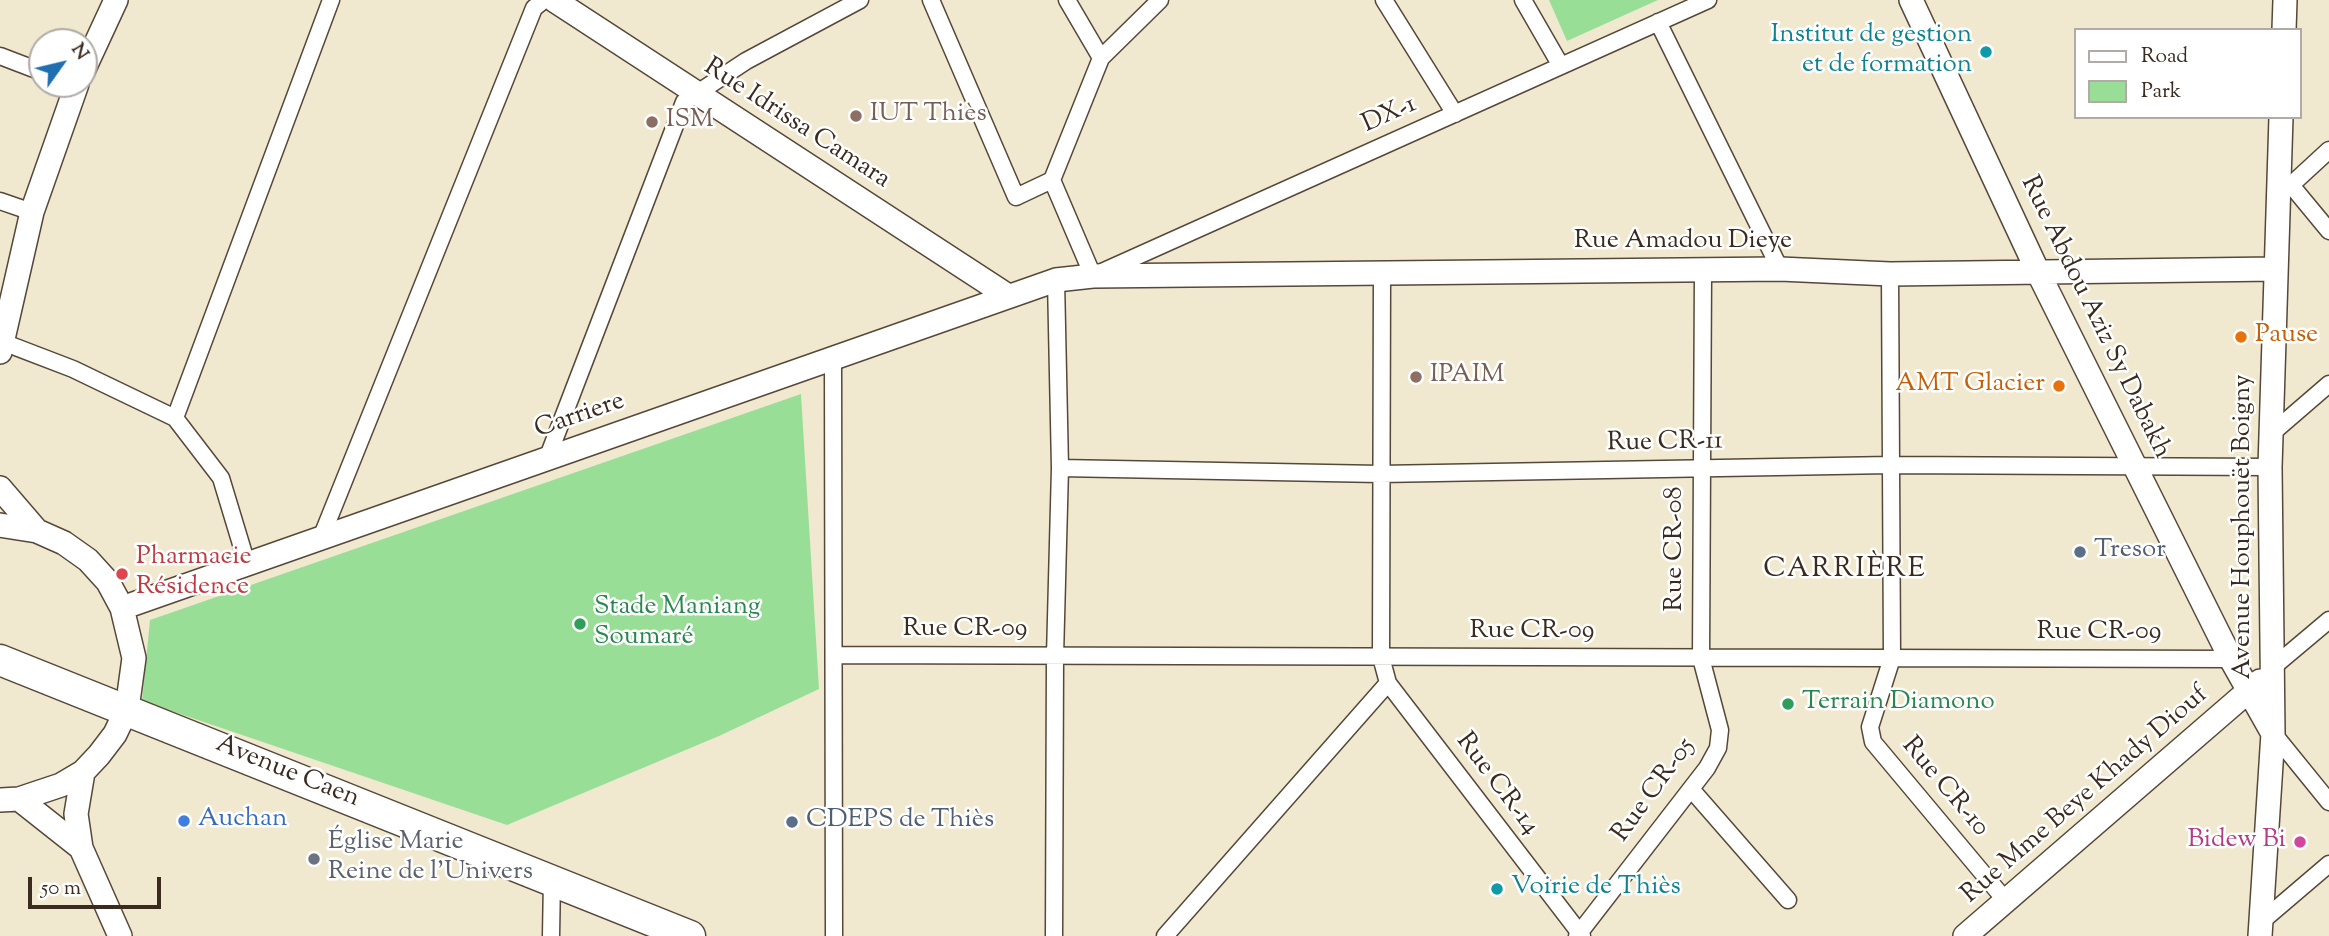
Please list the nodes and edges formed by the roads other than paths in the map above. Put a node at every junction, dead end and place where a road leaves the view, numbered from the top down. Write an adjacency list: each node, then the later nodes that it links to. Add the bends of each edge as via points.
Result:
1 (116, 0): 16 (street)
2 (331, 0): 43 (street)
3 (544, 0): 55 (street, via 534,8)
4 (554, 0): 21 (street, Rue Idrissa Camara)
5 (859, 0): 21 (street, via 746,61)
6 (931, 0): 26 (street, via 1016,197)
7 (1066, 0): 18 (street)
8 (1160, 0): 18 (street)
9 (1384, 0): 23 (street)
10 (1523, 0): 19 (street)
11 (1911, 0): 34 (street, Rue Abdou Aziz Sy Dabakh)
12 (2285, 0): 15 (street)
13 (1705, 1): 14 (street, DX-1)
14 (1658, 22): 19 (street, DX-1); 31 (street)
15 (2284, 28)
16 (98, 38)
17 (0, 56): 20 (street)
18 (1101, 58): 26 (street)
19 (1561, 66): 23 (street, DX-1)
20 (28, 67)
21 (697, 94): 39 (street, Rue Idrissa Camara); 45 (street, via 684,102)
22 (72, 98): 29 (street)
23 (1455, 114): 37 (street, DX-1)
24 (2281, 119): 27 (street, Avenue Houphouët Boigny)
25 (2329, 150): 27 (street)
26 (1052, 180): 37 (street)
27 (2284, 185): 30 (street); 32 (street, Avenue Houphouët Boigny)
28 (0, 201): 29 (street)
29 (32, 212): 40 (street)
30 (2329, 231)
31 (1780, 269): 33 (street, Rue Amadou Dieye); 36 (street, Rue Amadou Dieye)
32 (2275, 269): 34 (street, Rue Amadou Dieye); 44 (street, Avenue Houphouët Boigny)
33 (1703, 272): 35 (street, Rue Amadou Dieye); 50 (street, Rue CR-08)
34 (2038, 272): 36 (street, Rue Amadou Dieye); 47 (street, Rue Abdou Aziz Sy Dabakh)
35 (1382, 273): 37 (street, Rue Amadou Dieye); 51 (street, Rue CR-14)
36 (1891, 274): 46 (street, Rue CR-10)
37 (1093, 276): 38 (street, Rue Amadou Dieye)
38 (1055, 280): 39 (street, Carriere); 49 (street)
39 (1008, 296): 41 (street, Carriere)
40 (1, 345): 43 (street, via 72,369)
41 (833, 358): 45 (street, Carriere); 59 (street)
42 (2329, 384): 44 (street)
43 (174, 418): 56 (street, via 221,478)
44 (2271, 434): 48 (street, Avenue Houphouët Boigny)
45 (547, 458): 55 (street, Carriere)
46 (1890, 465): 47 (street, Rue CR-11); 50 (street, Rue CR-11); 63 (street, Rue CR-10)
47 (2136, 466): 48 (street, Rue CR-11); 64 (street, Rue Abdou Aziz Sy Dabakh)
48 (2270, 467): 66 (street, Avenue Houphouët Boigny)
49 (1060, 468): 51 (street, Rue CR-11); 60 (street)
50 (1702, 468): 51 (street, Rue CR-11); 62 (street, Rue CR-08)
51 (1380, 474): 61 (street, Rue CR-14)
52 (0, 488): 54 (street)
53 (0, 525): 54 (street)
54 (37, 531): 57 (street, via 88,560 108,582)
55 (321, 538): 56 (street, Carriere)
56 (247, 564): 57 (street, Carriere)
57 (122, 608): 69 (street, via 134,658)
58 (2329, 620): 66 (street)
59 (834, 655): 60 (street, Rue CR-09); 85 (street)
60 (1055, 656): 61 (street, Rue CR-09); 86 (street)
61 (1381, 657): 62 (street, Rue CR-09); 67 (street, Rue CR-14)
62 (1701, 658): 63 (street, Rue CR-09); 72 (street, Rue CR-05, via 1720,730 1718,748)
63 (1892, 658): 64 (street, Rue CR-09); 79 (street, Rue CR-10, via 1870,727 1874,742)
64 (2231, 659): 68 (street, Rue Abdou Aziz Sy Dabakh)
65 (0, 660): 69 (highway, Avenue Caen)
66 (2272, 668): 68 (street, Rue Mme Beye Khady Diouf); 70 (street, Avenue Houphouët Boigny)
67 (1388, 683): 81 (street, Rue CR-14); 87 (street)
68 (2250, 691): 70 (street, Rue Abdou Aziz Sy Dabakh); 79 (street, Rue Mme Beye Khady Diouf)
69 (127, 709): 71 (street, via 116,733); 77 (highway, Avenue Caen)
70 (2273, 733): 74 (street); 80 (street, Avenue Houphouët Boigny)
71 (83, 772): 73 (street, via 61,785); 75 (street, via 76,814)
72 (1691, 789): 78 (street); 81 (street, Rue CR-05)
73 (10, 800): 75 (street)
74 (2329, 802)
75 (80, 848): 82 (street)
76 (2329, 864): 80 (street)
77 (552, 879): 83 (street); 84 (highway, Avenue Caen)
78 (1788, 900)
79 (2006, 901): 88 (street, Rue Mme Beye Khady Diouf)
80 (2260, 929)
81 (1579, 935)
82 (120, 936)
83 (551, 936)
84 (690, 936)
85 (834, 936)
86 (1054, 936)
87 (1165, 936)
88 (1965, 936)

